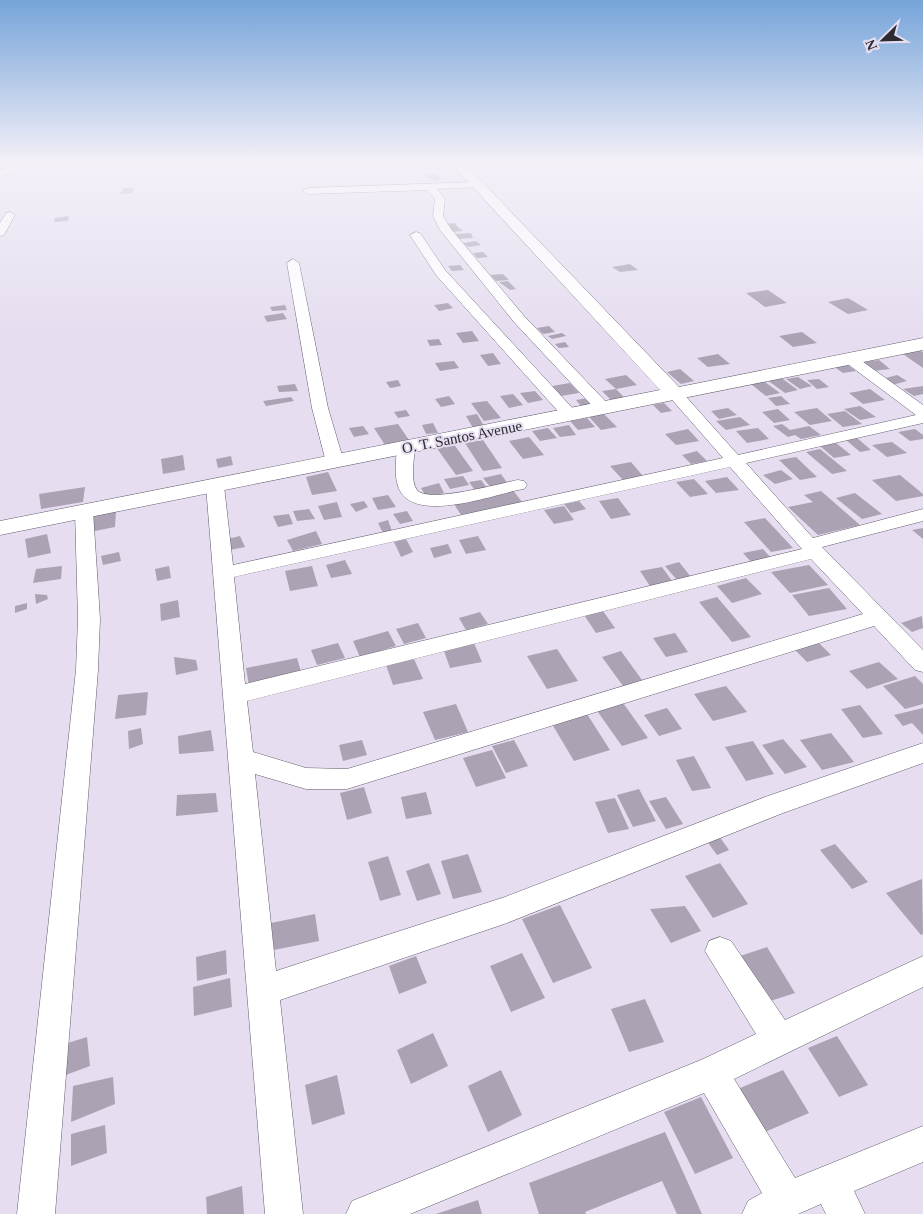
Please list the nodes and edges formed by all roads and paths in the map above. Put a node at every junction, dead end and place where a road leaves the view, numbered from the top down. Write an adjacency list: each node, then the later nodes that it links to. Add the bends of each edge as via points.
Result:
1 (9, 218): 4 (street)
2 (439, 218): 10 (street, via 519,319)
3 (508, 218): 9 (street)
4 (0, 234)
5 (416, 235): 12 (street, via 440,272)
6 (293, 263): 16 (street, via 320,408)
7 (923, 344): 8 (street, O. T. Santos Avenue)
8 (850, 359): 9 (street, O. T. Santos Avenue); 11 (street)
9 (675, 394): 10 (street, O. T. Santos Avenue); 15 (street)
10 (603, 408): 12 (street, O. T. Santos Avenue)
11 (923, 412)
12 (570, 415): 14 (street, O. T. Santos Avenue)
13 (923, 418): 15 (street)
14 (406, 448): 16 (street, O. T. Santos Avenue); 17 (street, via 404,482 407,490 420,500 440,501)
15 (732, 460): 22 (street); 23 (street)
16 (336, 462): 18 (street, O. T. Santos Avenue)
17 (518, 485)
18 (215, 486): 19 (street, O. T. Santos Avenue); 23 (street)
19 (84, 511): 21 (street, O. T. Santos Avenue); 38 (street, via 89,619 87,670)
20 (923, 515): 22 (street)
21 (0, 528)
22 (812, 549): 24 (street); 27 (street)
23 (223, 573): 27 (street)
24 (879, 617): 25 (street); 29 (street, via 347,779 330,782 306,779)
25 (916, 645): 26 (street)
26 (923, 664)
27 (235, 695): 29 (street)
28 (923, 753): 32 (street, via 774,805 507,910)
29 (241, 758): 32 (street)
30 (720, 950): 33 (street)
31 (923, 971): 33 (street)
32 (262, 991): 39 (street)
33 (779, 1040): 34 (street)
34 (712, 1073): 37 (street); 40 (street)
35 (923, 1144): 36 (street)
36 (838, 1199): 37 (street)
37 (774, 1207)
38 (36, 1214)
39 (284, 1214)
40 (365, 1214)

